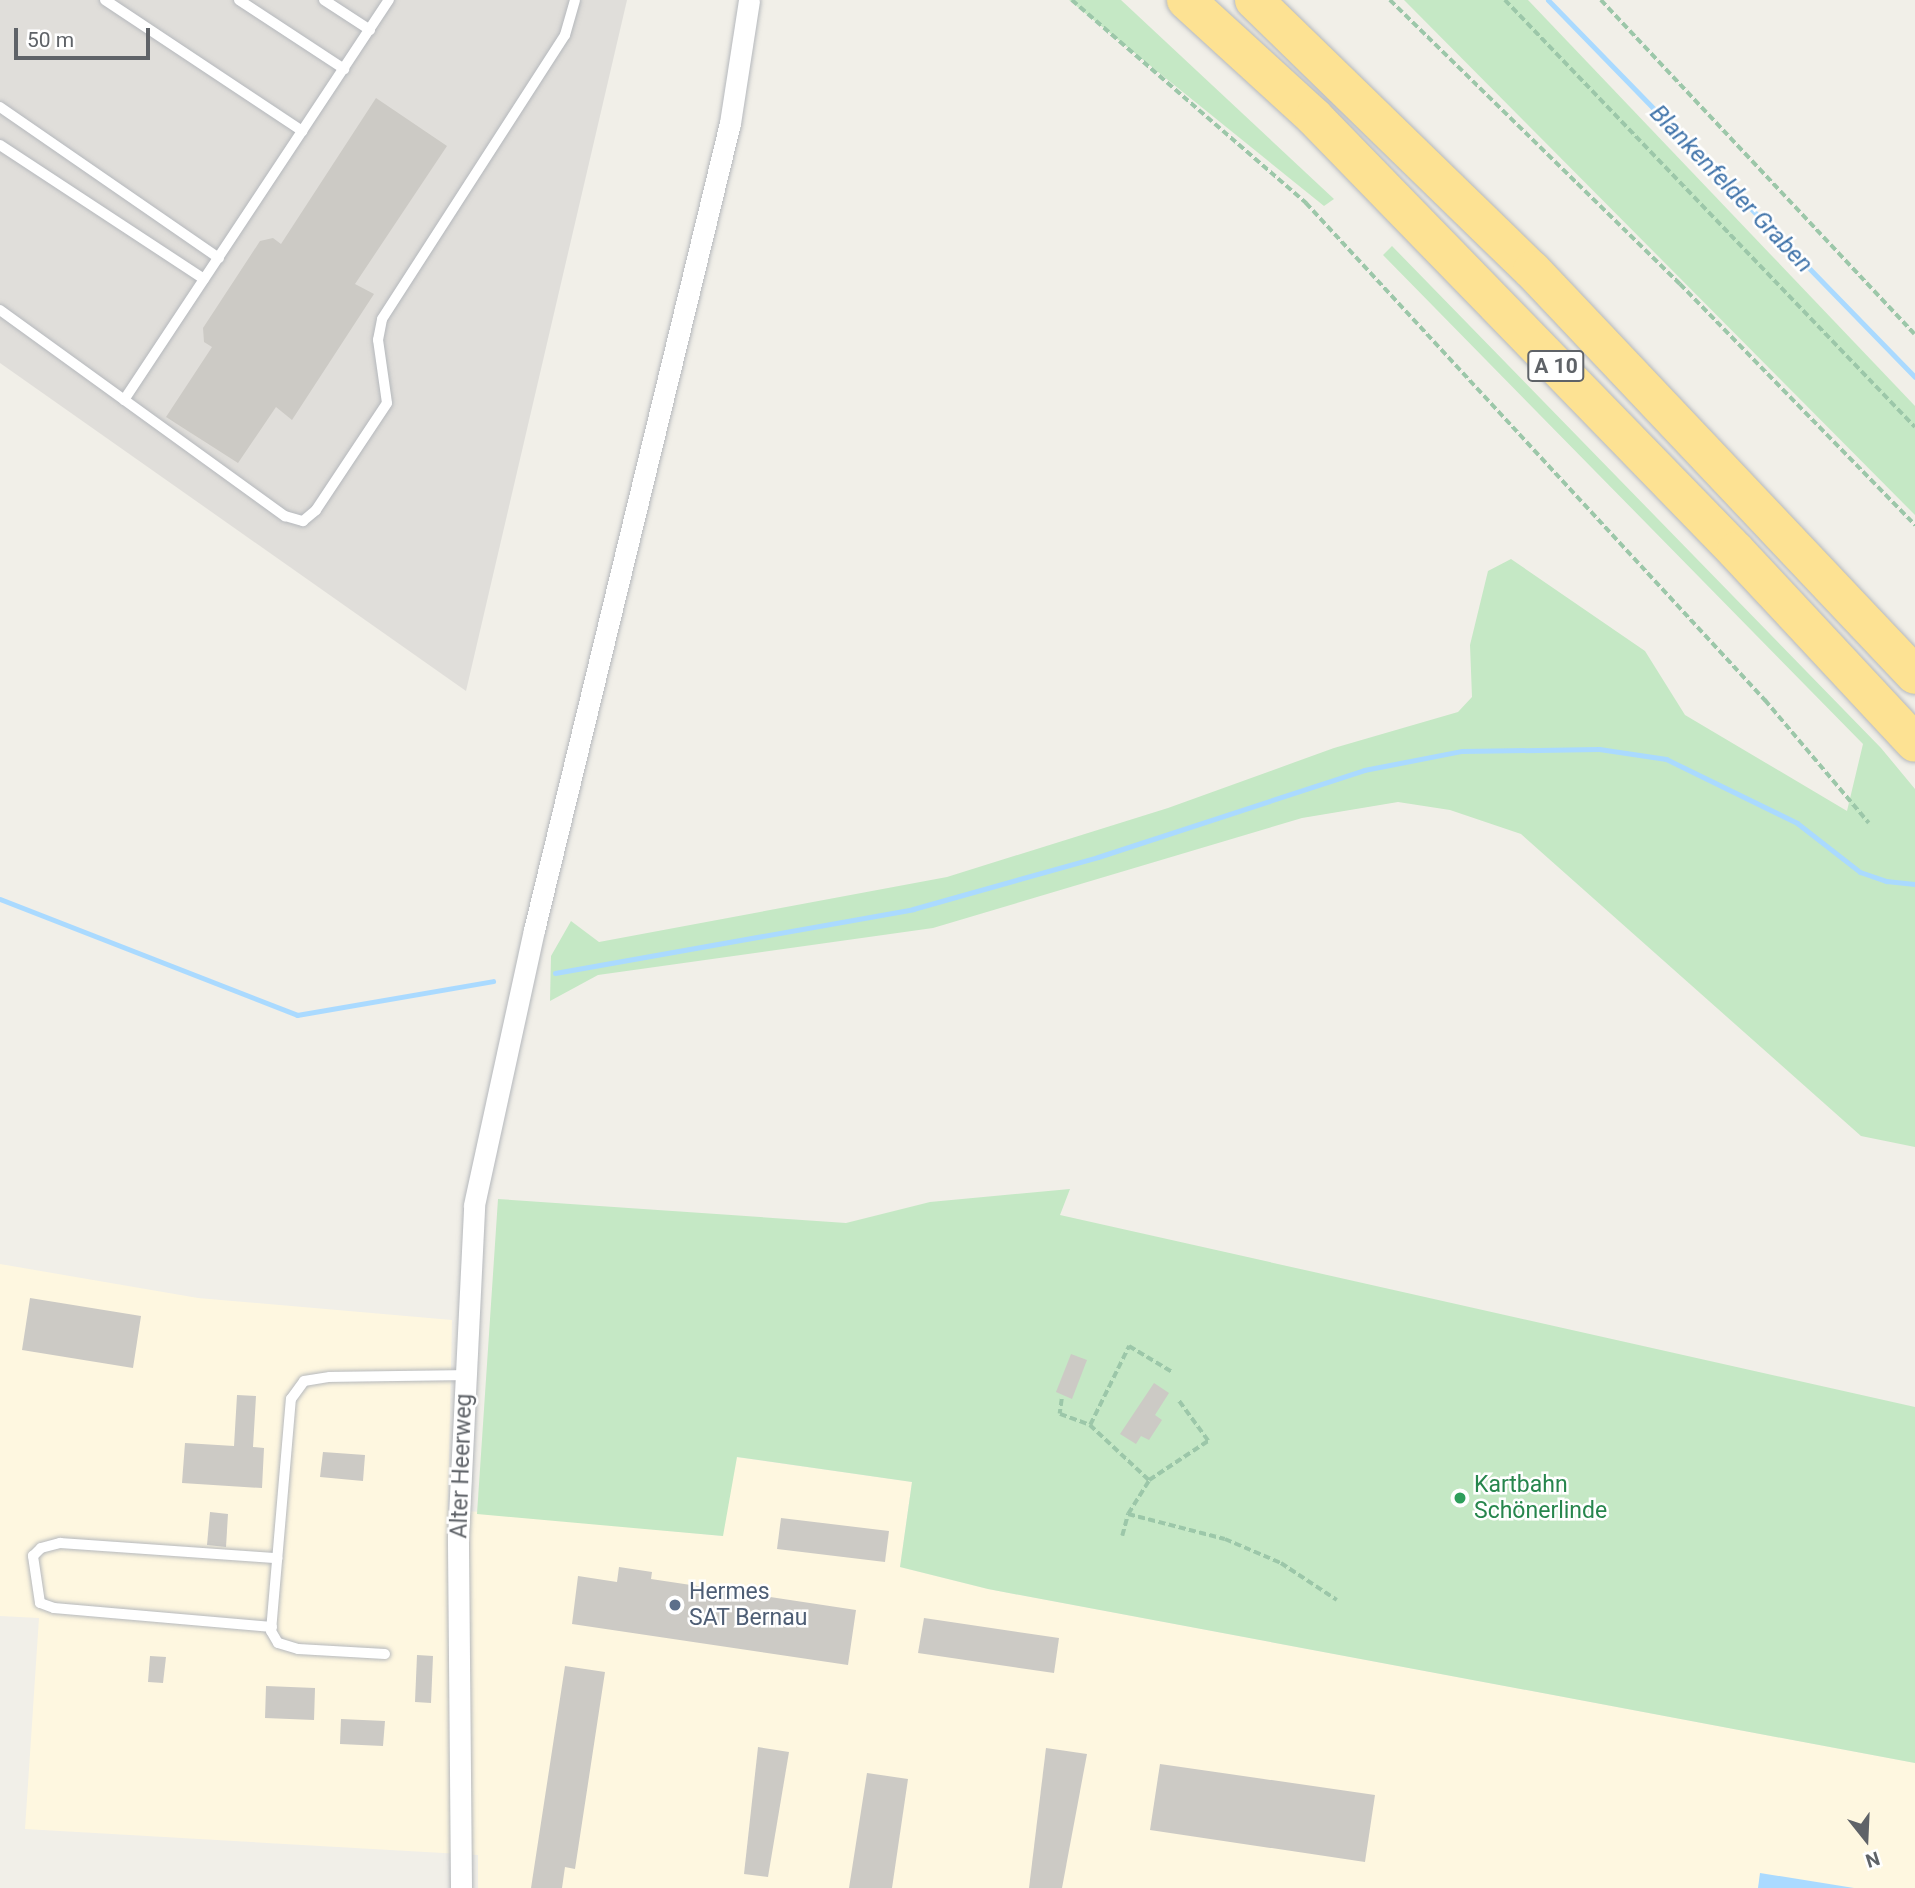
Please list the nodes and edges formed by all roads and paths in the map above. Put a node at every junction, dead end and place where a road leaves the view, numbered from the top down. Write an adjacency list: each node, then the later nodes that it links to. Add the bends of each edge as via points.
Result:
1 (105, 0): 16 (lane)
2 (239, 0): 14 (lane)
3 (324, 0): 13 (lane)
4 (389, 0): 13 (lane)
5 (575, 0): 22 (lane, via 565,35 382,319 378,340 387,403 311,516 303,521 285,516)
6 (749, 0): 29 (street, Alter Heerweg, via 730,123 474,1205)
7 (1072, 0): 27 (path, via 1306,203 1765,699)
8 (1186, 0): 26 (highway, A 10, via 1314,117 1737,551)
9 (1254, 0): 25 (highway, A 10, via 1532,270)
10 (1390, 0): 24 (path, via 1680,284)
11 (1505, 0): 23 (path)
12 (1601, 0): 21 (path)
13 (370, 30): 14 (lane)
14 (344, 69): 16 (lane)
15 (0, 107): 18 (lane)
16 (302, 131): 18 (lane)
17 (0, 145): 19 (lane)
18 (219, 258): 19 (lane)
19 (204, 279): 22 (lane)
20 (0, 310): 22 (lane)
21 (1915, 334)
22 (124, 400)
23 (1915, 427)
24 (1915, 525)
25 (1915, 676)
26 (1915, 743)
27 (1869, 823)
28 (1174, 1373): 32 (path, via 1129,1346)
29 (466, 1375): 36 (lane, via 304,1381 291,1399); 40 (street, Alter Heerweg, via 458,1537)
30 (1062, 1399): 32 (path, via 1060,1413)
31 (1178, 1400): 33 (path, via 1208,1441)
32 (1090, 1425): 33 (path)
33 (1149, 1480): 34 (path)
34 (1128, 1514): 35 (path); 37 (path, via 1225,1539 1281,1563)
35 (1122, 1536)
36 (277, 1558): 38 (lane); 38 (lane, via 60,1543 41,1548 33,1556 40,1604)
37 (1337, 1600)
38 (272, 1627): 39 (lane, via 278,1643 298,1649)
39 (385, 1654)
40 (461, 1888)

